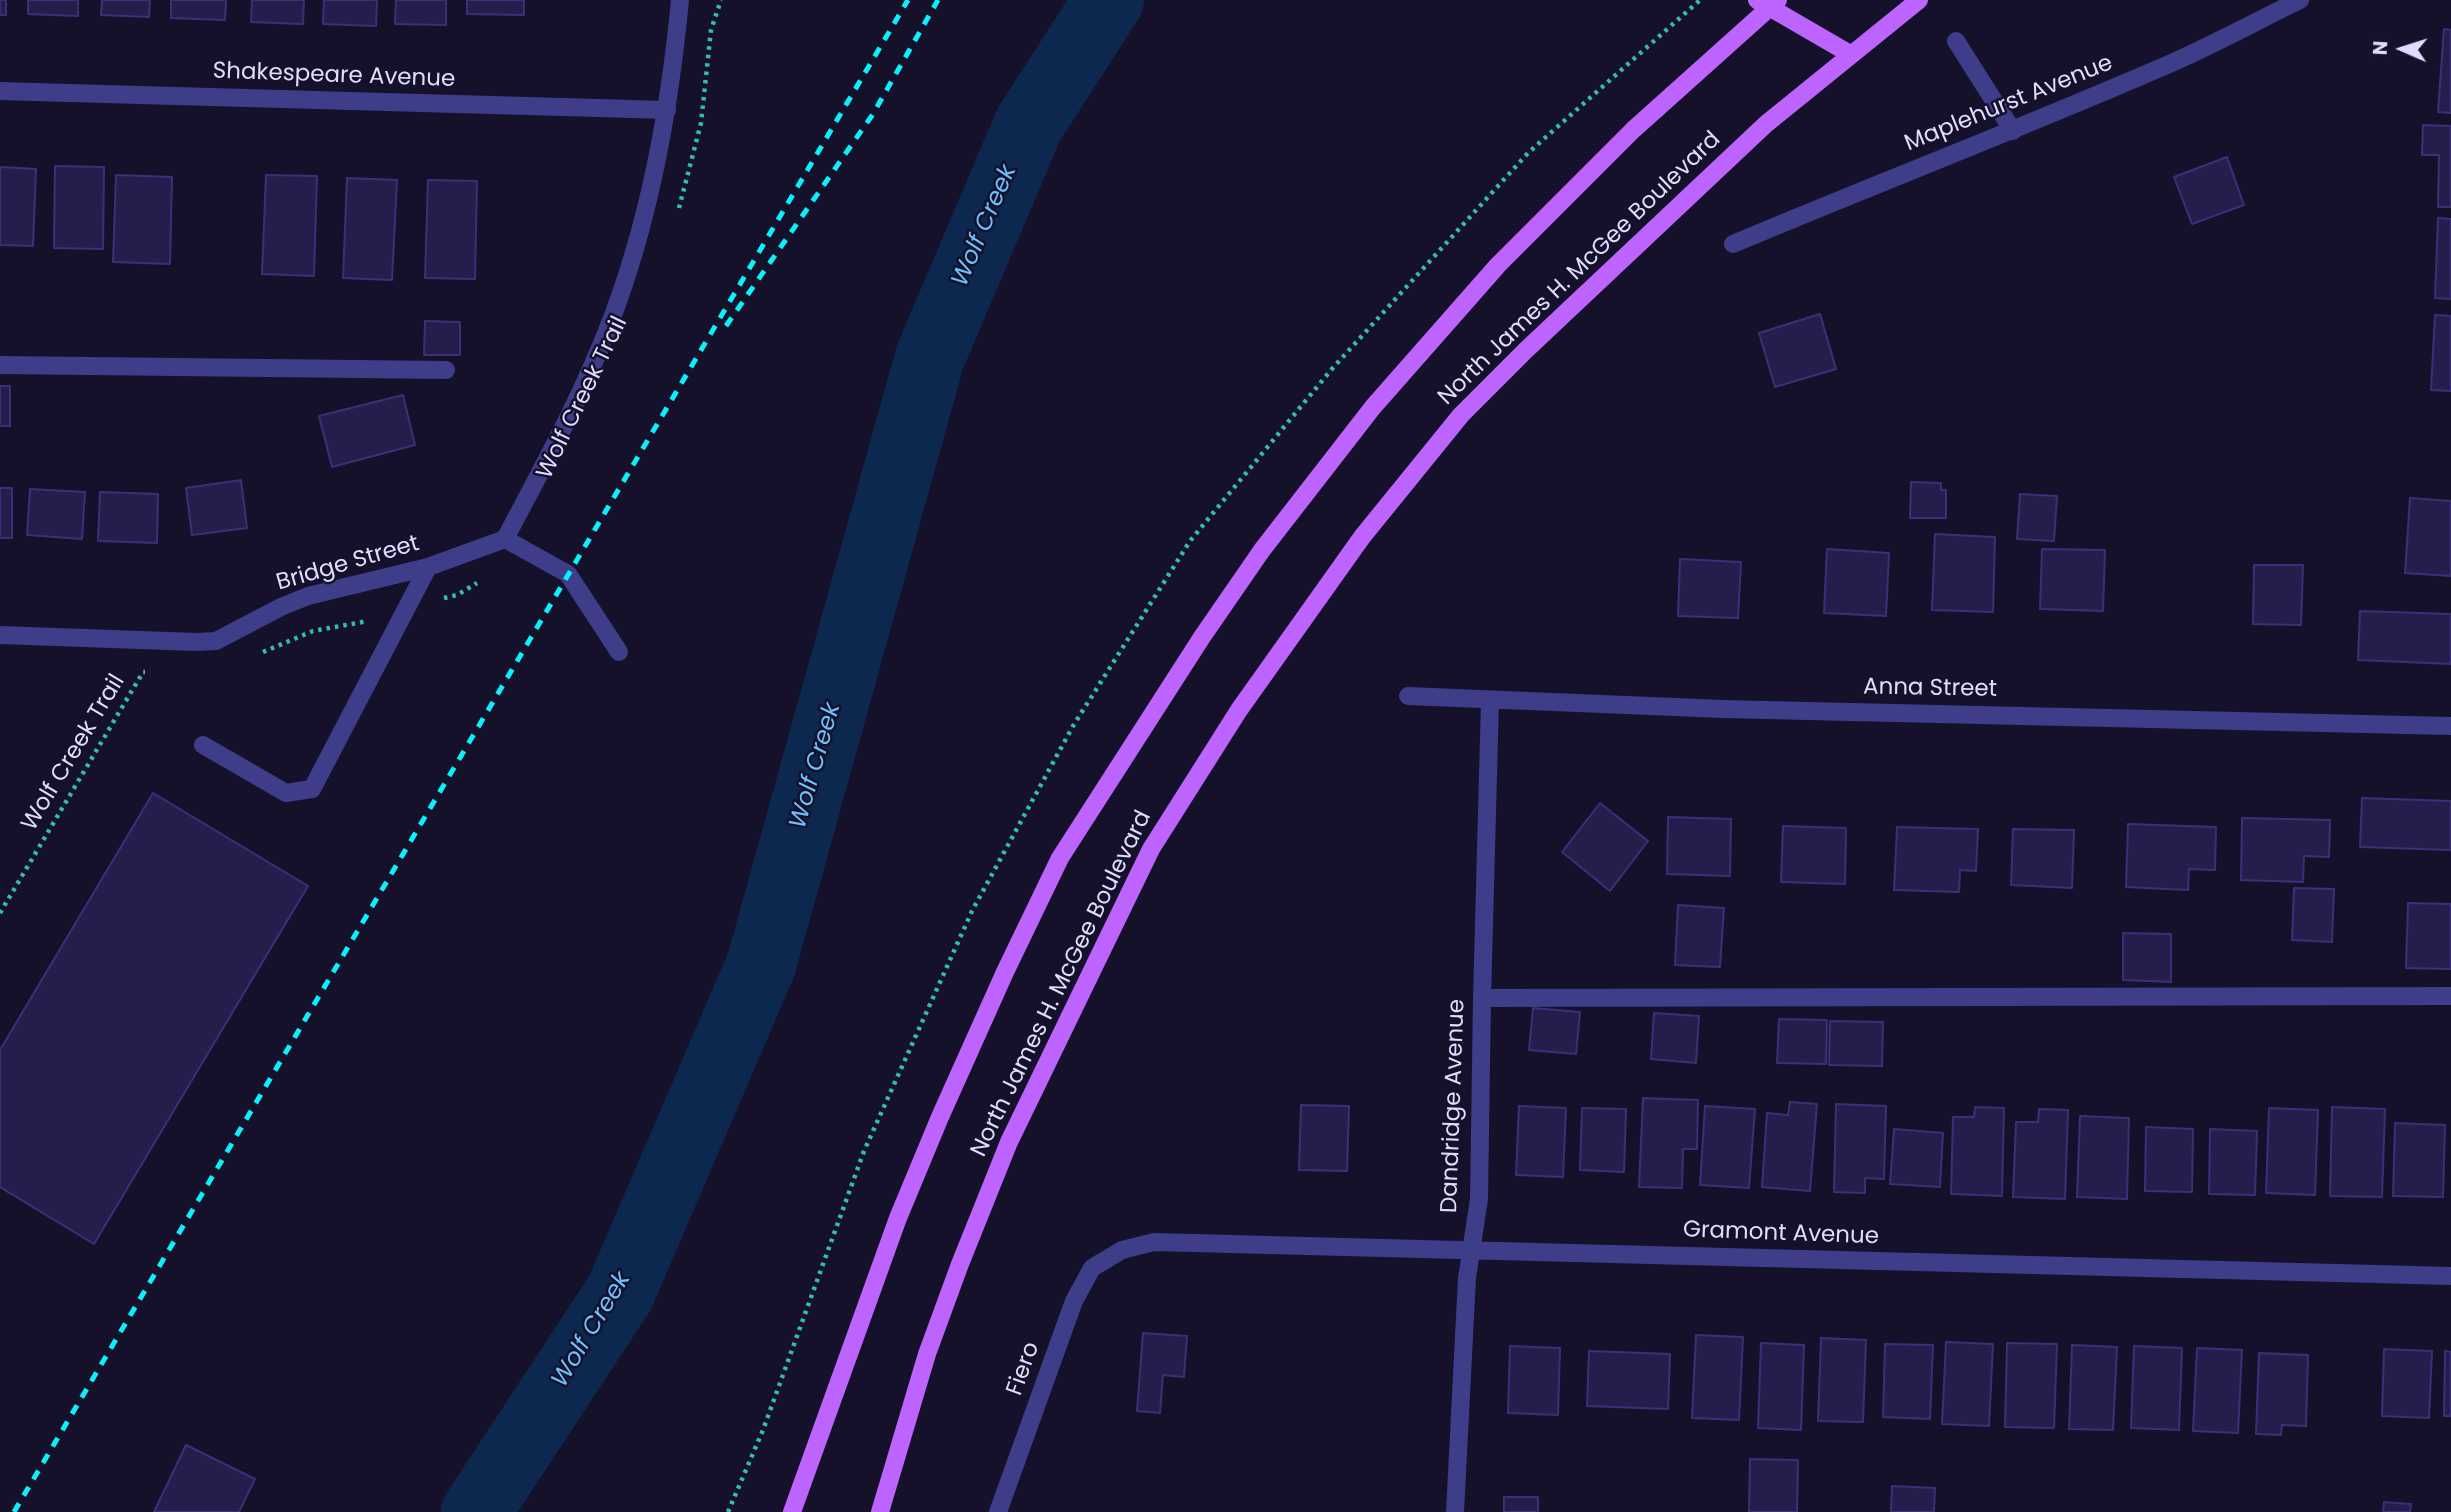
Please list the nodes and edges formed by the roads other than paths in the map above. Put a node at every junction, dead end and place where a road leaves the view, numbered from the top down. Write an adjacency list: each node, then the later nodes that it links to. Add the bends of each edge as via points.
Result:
1 (680, 0): 8 (street)
2 (1919, 0): 6 (main road, North James H. McGee Boulevard)
3 (2300, 0): 9 (street, Maplehurst Avenue, via 2179,60)
4 (1768, 2): 6 (main road); 26 (main road, North James H. McGee Boulevard, via 1497,265 1373,407 1262,550 1202,637 1060,858 1005,972 898,1218)
5 (1956, 41): 9 (street)
6 (1850, 54): 27 (main road, North James H. McGee Boulevard, via 1766,124 1461,415 1362,537 1239,710 1151,849 1009,1142 927,1354)
7 (0, 91): 8 (street, Shakespeare Avenue)
8 (667, 110): 13 (street, via 613,317)
9 (2013, 131): 10 (street, Maplehurst Avenue)
10 (1733, 244)
11 (0, 365): 12 (street)
12 (446, 370)
13 (511, 542): 14 (street, Bridge Street); 16 (street, via 568,574)
14 (428, 568): 15 (street, Bridge Street, via 308,596 216,640); 20 (street, via 312,789 286,793)
15 (0, 635)
16 (619, 652)
17 (1408, 696): 18 (street, Anna Street)
18 (1490, 701): 19 (street, Anna Street); 22 (street, Dandridge Avenue)
19 (2451, 726)
20 (203, 745)
21 (2451, 996): 22 (street)
22 (1482, 998): 23 (street, Dandridge Avenue, via 1479,1199)
23 (1471, 1250): 24 (street, Gramont Avenue, via 1154,1242); 25 (street, Gramont Avenue); 29 (street, Dandridge Avenue)
24 (1112, 1256): 28 (street, Fiero, via 1092,1268 1074,1301)
25 (2451, 1276)
26 (792, 1512)
27 (880, 1512)
28 (998, 1512)
29 (1455, 1512)

